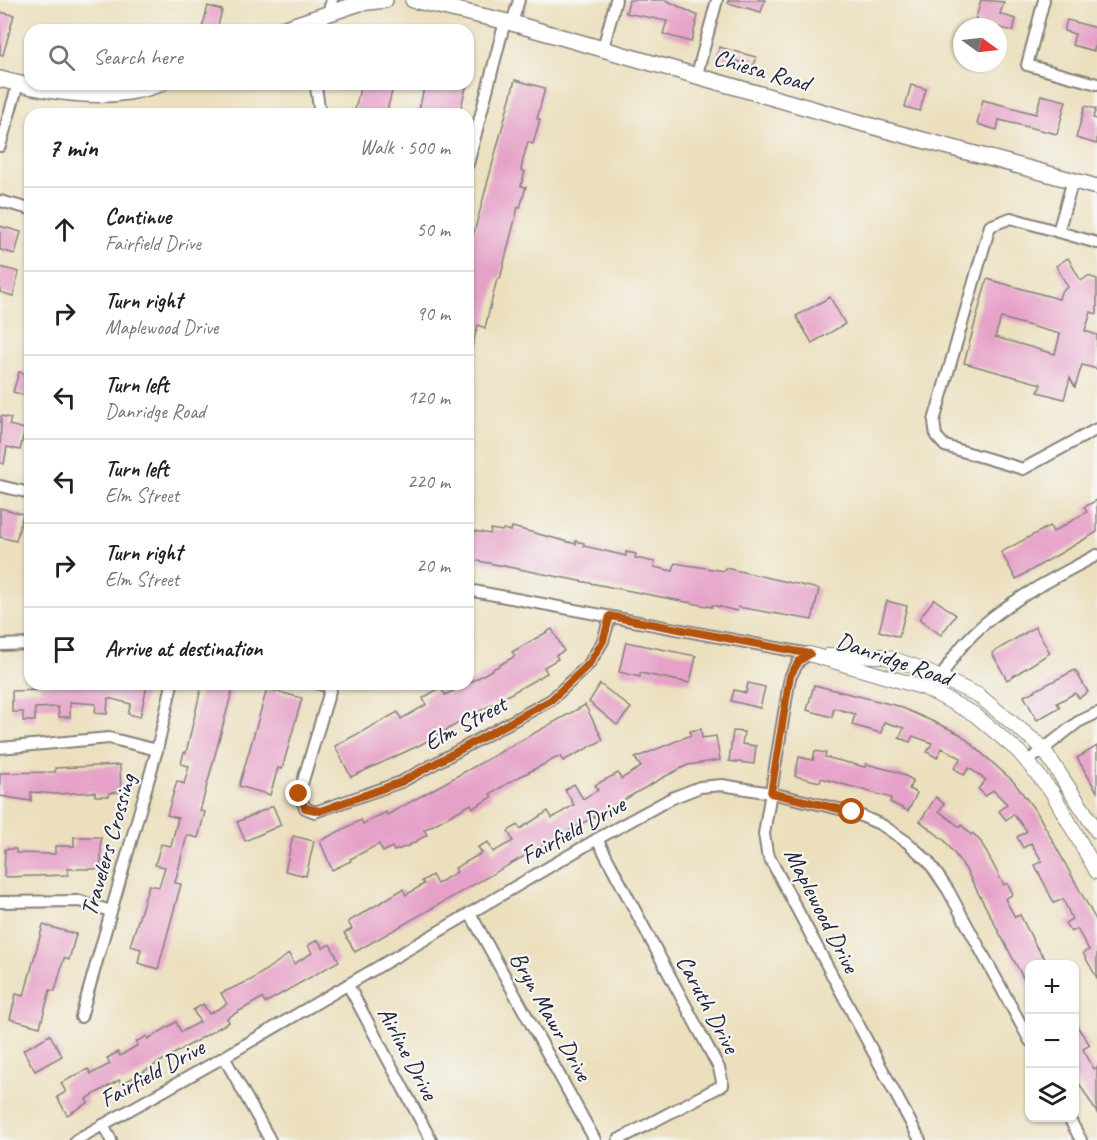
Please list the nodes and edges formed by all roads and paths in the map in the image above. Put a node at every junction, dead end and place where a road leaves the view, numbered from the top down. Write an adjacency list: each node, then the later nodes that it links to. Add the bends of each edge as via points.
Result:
1 (385, 0): 8 (main road)
2 (414, 0): 3 (main road, Chiesa Road)
3 (422, 0): 9 (main road, Chiesa Road)
4 (519, 0): 9 (street)
5 (616, 0): 11 (street)
6 (717, 0): 12 (street)
7 (1044, 0): 15 (street, via 1027,65)
8 (330, 7): 10 (main road)
9 (509, 22): 11 (main road, Chiesa Road); 21 (street)
10 (292, 24)
11 (603, 48): 12 (main road, Chiesa Road)
12 (697, 74): 23 (main road, Chiesa Road)
13 (0, 79): 14 (main road)
14 (18, 84): 16 (main road); 22 (street)
15 (1097, 84)
16 (24, 85)
17 (58, 90): 18 (main road, via 98,96)
18 (129, 90)
19 (316, 90): 20 (street)
20 (319, 108)
21 (474, 143)
22 (0, 147)
23 (1073, 180): 24 (main road, Chiesa Road); 27 (street)
24 (1097, 187)
25 (0, 201): 26 (street)
26 (24, 208)
27 (1058, 232): 28 (street); 29 (street, via 1011,218 990,226 934,421 936,436 945,446 1023,469)
28 (1097, 243)
29 (1097, 429)
30 (0, 486): 31 (street)
31 (24, 492)
32 (1097, 555): 38 (street, via 1038,588 981,627)
33 (474, 591): 34 (street, Danridge Road)
34 (610, 616): 37 (street, Danridge Road); 40 (street, Elm Street, via 603,641 589,664 551,700 401,782 320,811 309,811 301,804 300,789)
35 (0, 645): 36 (street)
36 (24, 645)
37 (810, 654): 38 (street, Danridge Road, via 884,656); 41 (street, Danridge Road); 47 (street, Maplewood Drive, via 799,661 790,676)
38 (941, 677): 41 (street); 43 (street, Danridge Road, via 992,704)
39 (171, 690): 45 (street, Travelers Crossing)
40 (330, 690)
41 (936, 693): 46 (street, Danridge Road, via 974,714)
42 (1097, 713): 43 (street)
43 (1042, 747): 46 (street); 48 (street, Danridge Road)
44 (0, 748): 45 (street, via 109,738)
45 (157, 750): 52 (street, Travelers Crossing)
46 (1027, 762): 50 (street, Danridge Road, via 1052,792)
47 (771, 793): 49 (street, Fairfield Drive, via 722,785 700,787); 56 (street, Fairfield Drive, via 852,812 882,825 928,861 948,890); 66 (street, Maplewood Drive, via 764,834 774,868)
48 (1097, 831)
49 (597, 839): 53 (street, Fairfield Drive); 65 (street, Caruth Drive, via 719,1068 723,1085)
50 (1097, 873)
51 (0, 902): 52 (street, via 80,902)
52 (110, 911): 55 (street, Travelers Crossing)
53 (470, 913): 54 (street, Fairfield Drive); 64 (street, Bryn Mawr Drive)
54 (348, 985): 57 (street, Fairfield Drive); 63 (street, Airline Drive)
55 (81, 1017)
56 (1025, 1034)
57 (224, 1057): 59 (street, Fairfield Drive); 62 (street)
58 (1071, 1122): 67 (street)
59 (103, 1125): 60 (street, Fairfield Drive); 61 (street)
60 (76, 1140)
61 (111, 1140)
62 (270, 1140)
63 (431, 1140)
64 (595, 1140)
65 (618, 1140)
66 (920, 1140)
67 (1081, 1140)

